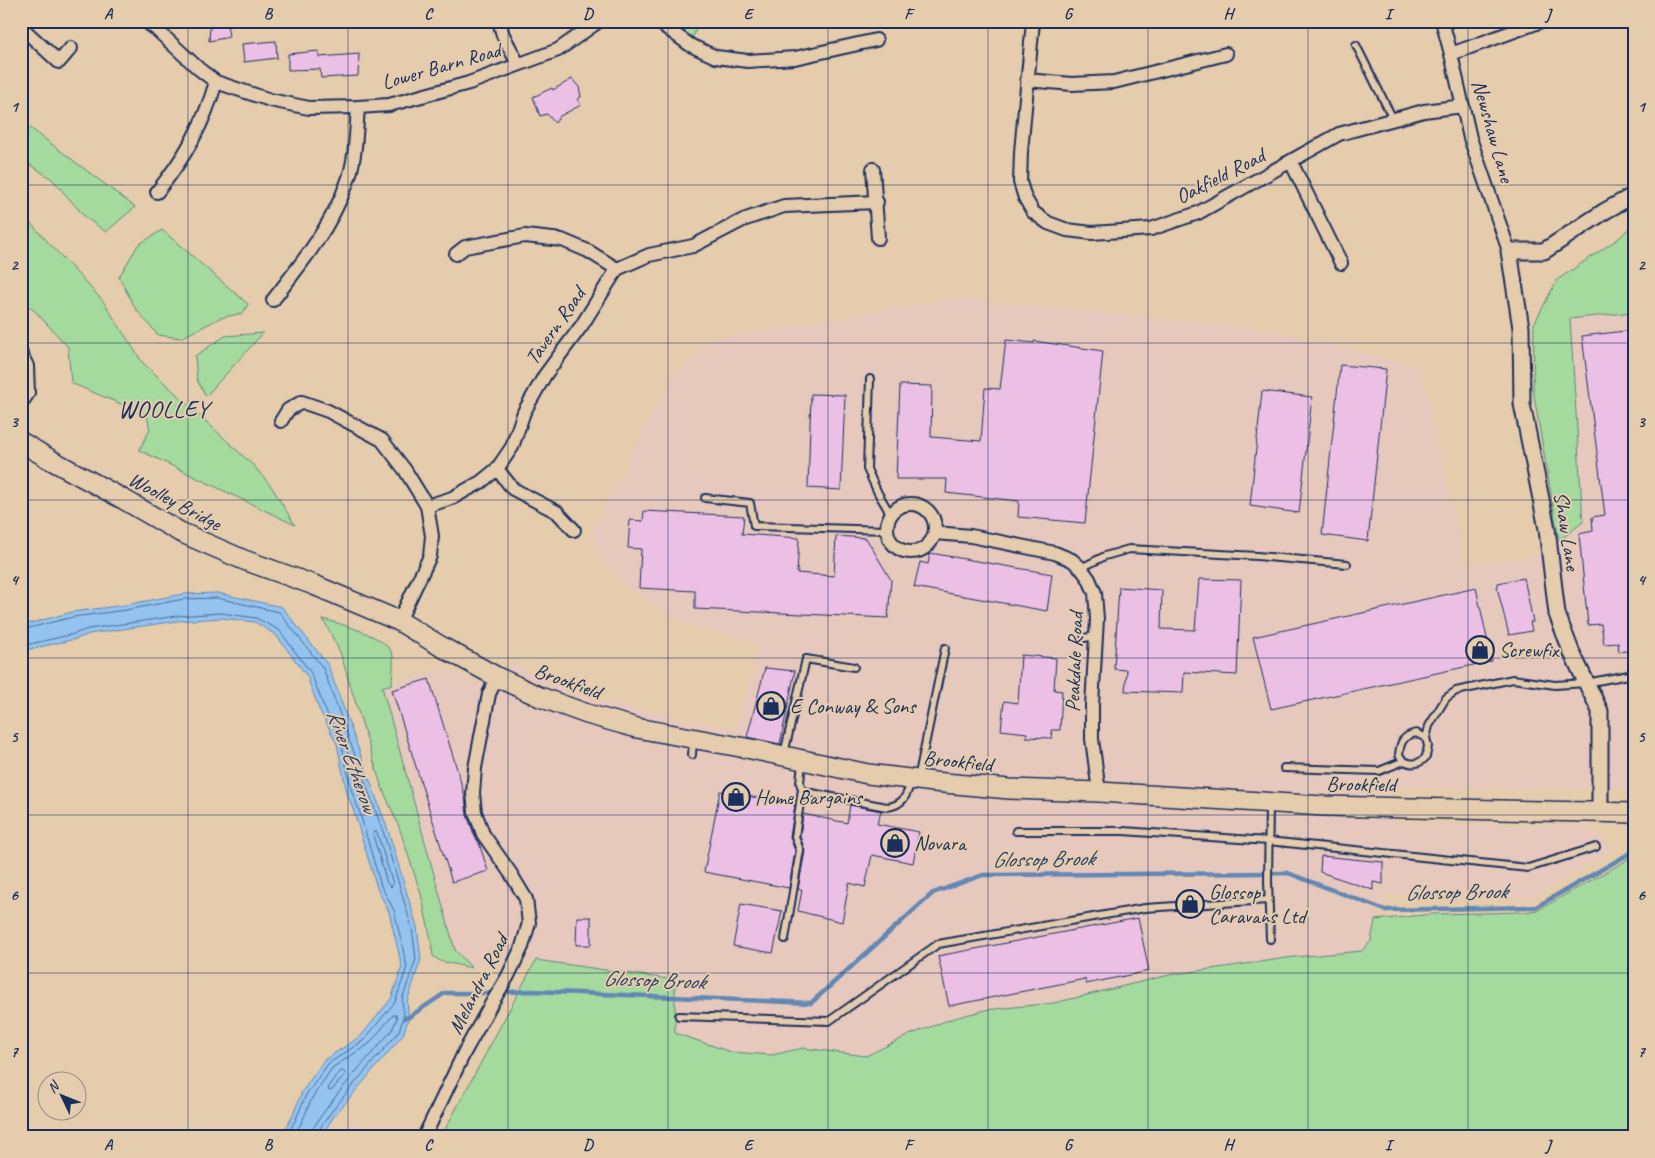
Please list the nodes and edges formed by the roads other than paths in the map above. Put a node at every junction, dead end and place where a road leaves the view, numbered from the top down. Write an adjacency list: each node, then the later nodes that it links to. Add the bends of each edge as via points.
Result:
1 (26, 21): 10 (street)
2 (145, 21): 9 (street, Lower Barn Road)
3 (499, 21): 16 (street)
4 (600, 21): 16 (street, Lower Barn Road, via 558,50)
5 (657, 21): 11 (street, via 690,45 716,57 748,61 795,58)
6 (1033, 21): 17 (street, Oakfield Road)
7 (1442, 21): 15 (street, Newshaw Lane)
8 (1542, 21): 15 (street)
9 (159, 25): 18 (street, Lower Barn Road, via 199,69)
10 (21, 26): 13 (street, via 58,62)
11 (876, 40)
12 (1356, 45): 21 (lane)
13 (71, 48)
14 (1226, 54): 17 (street, via 1114,82 1072,84)
15 (1451, 54): 19 (street, Newshaw Lane)
16 (518, 64): 20 (street, Lower Barn Road, via 420,97 389,105)
17 (1027, 80): 22 (street, Oakfield Road, via 1020,182 1033,212 1048,223 1067,230 1092,233 1151,229 1198,213)
18 (216, 82): 20 (street, Lower Barn Road, via 270,100 309,108); 24 (street, via 199,129 178,166)
19 (1463, 106): 21 (street, Oakfield Road); 28 (street, Newshaw Lane, via 1470,138)
20 (358, 107): 32 (street, via 348,182 330,220)
21 (1393, 119): 22 (street, Oakfield Road, via 1339,134)
22 (1291, 162): 30 (street)
23 (874, 169): 26 (street)
24 (157, 192)
25 (1634, 195): 28 (street, via 1544,251)
26 (877, 202): 27 (street); 31 (street, via 784,206 743,220 693,246 649,255)
27 (878, 238)
28 (1510, 251): 53 (street, Shaw Lane, via 1521,328 1522,404 1547,529 1557,614)
29 (456, 254): 31 (street, via 465,246 525,236 562,240)
30 (1342, 263)
31 (617, 269): 38 (street, Tavern Road, via 582,325 545,375 524,412 512,447)
32 (273, 300)
33 (21, 354): 35 (street, via 27,366 28,393)
34 (870, 379): 41 (lane, via 867,469)
35 (21, 404)
36 (281, 421): 40 (street, via 288,410 302,402 328,410 382,440)
37 (21, 442): 47 (main road, Woolley Bridge, via 180,532)
38 (497, 469): 40 (street, Tavern Road, via 452,498); 42 (street, via 513,489 557,512)
39 (705, 498): 43 (lane, via 750,503 754,526)
40 (427, 506): 48 (street, via 432,536 430,556)
41 (891, 515): 43 (street); 44 (street, via 902,506 918,505 931,514)
42 (574, 530)
43 (887, 530): 44 (street, via 890,540 899,549 915,552 929,544)
44 (935, 533): 46 (street, Peakdale Road, via 1027,546 1055,553)
45 (1347, 564): 46 (lane, via 1129,550 1105,556)
46 (1081, 568): 61 (street, Peakdale Road, via 1095,593 1097,619 1090,637 1092,738)
47 (314, 585): 48 (main road, Brookfield)
48 (399, 621): 52 (main road, Brookfield)
49 (945, 648): 59 (lane)
50 (854, 667): 55 (lane, via 802,659)
51 (1634, 674): 53 (lane)
52 (497, 677): 55 (main road, Brookfield, via 540,698 692,747); 72 (street, Melandra Road, via 489,694 475,768 475,812 482,834 526,899 529,923 508,976 466,1050)
53 (1586, 683): 54 (lane, via 1555,685 1514,680 1456,691 1446,698 1429,726); 63 (street, Shaw Lane, via 1600,711)
54 (1426, 738): 57 (lane, via 1426,757 1418,763); 57 (lane, via 1416,733 1404,738 1399,755)
55 (783, 756): 56 (main road, Brookfield)
56 (802, 761): 59 (main road, Brookfield); 60 (lane)
57 (1404, 761): 58 (lane, via 1379,772)
58 (1284, 768)
59 (915, 780): 60 (lane, via 907,796 895,806 887,807); 61 (main road, Brookfield, via 1009,789)
60 (802, 789): 69 (lane, via 795,837 800,850)
61 (1099, 792): 62 (main road, Brookfield)
62 (1270, 802): 63 (main road, Brookfield); 66 (lane)
63 (1600, 812): 64 (main road, Brookfield)
64 (1634, 813)
65 (1016, 831): 66 (lane, via 1123,831)
66 (1268, 841): 67 (lane, via 1528,868); 68 (lane)
67 (1596, 847)
68 (1268, 900): 70 (lane); 71 (lane, via 1145,908 938,944 829,1022)
69 (785, 939)
70 (1270, 939)
71 (679, 1016)
72 (424, 1137)

